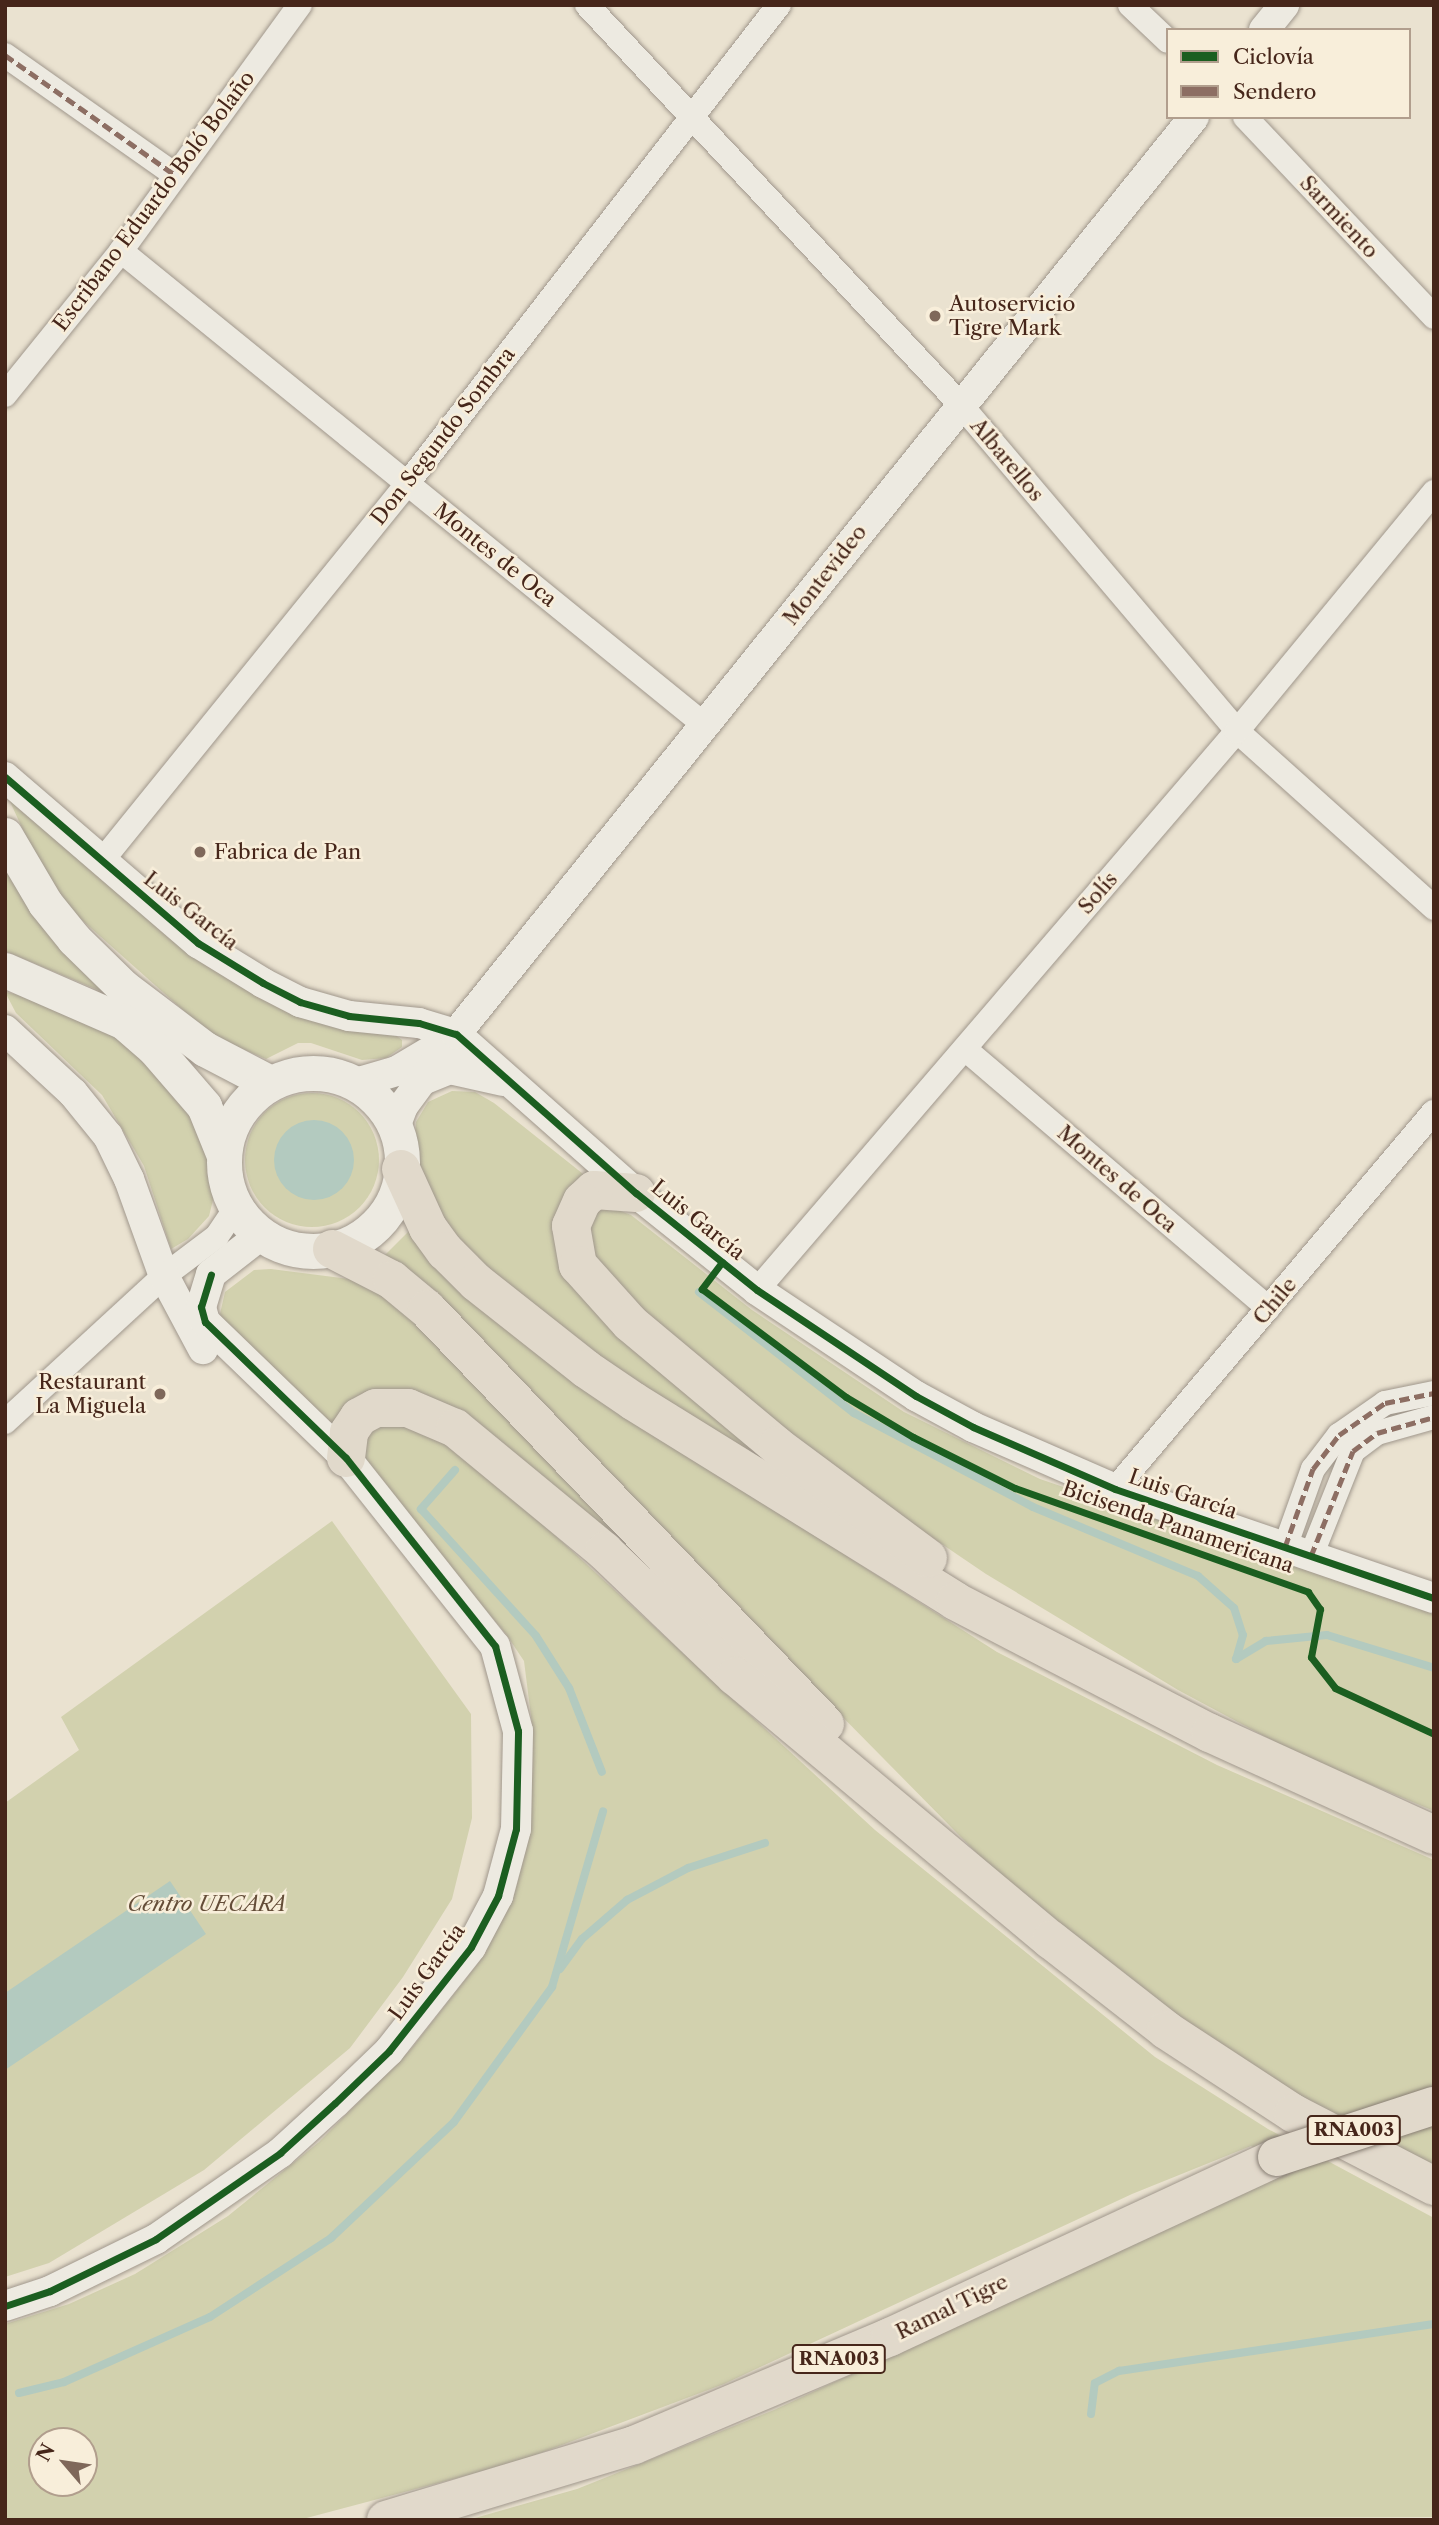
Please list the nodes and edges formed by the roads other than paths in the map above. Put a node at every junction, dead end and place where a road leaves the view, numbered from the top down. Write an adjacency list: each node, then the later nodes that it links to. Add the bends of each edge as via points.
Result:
1 (300, 5): 12 (street, Escribano Eduardo Boló Bolaño)
2 (587, 5): 9 (street, Albarellos)
3 (779, 5): 9 (street, Don Segundo Sombra)
4 (1130, 5): 7 (street)
5 (1284, 5): 6 (street)
6 (1266, 28)
7 (1166, 39)
8 (5, 55): 12 (street)
9 (693, 114): 16 (street, Albarellos); 17 (street, Don Segundo Sombra)
10 (1192, 119): 16 (street, Montevideo)
11 (1246, 119): 14 (street, Sarmiento)
12 (175, 175): 13 (street, Escribano Eduardo Boló Bolaño)
13 (121, 251): 15 (street, Escribano Eduardo Boló Bolaño); 17 (street, Montes de Oca)
14 (1434, 317)
15 (5, 395)
16 (960, 404): 19 (street, Montevideo); 20 (street, Albarellos)
17 (407, 484): 19 (street, Montes de Oca); 23 (street, Don Segundo Sombra)
18 (1434, 492): 20 (street, Solís)
19 (706, 726): 27 (street, Montevideo)
20 (1237, 731): 24 (street, Albarellos); 28 (street, Solís)
21 (5, 777): 23 (street, Luis García)
22 (5, 835): 30 (main road, via 45,903 74,939 123,986 205,1049)
23 (101, 862): 27 (street, Luis García, via 198,943 300,1002 349,1016 419,1023)
24 (1434, 908)
25 (5, 970): 35 (main road, via 124,1022 204,1106)
26 (5, 1030): 42 (street, Luis García, via 73,1093 108,1136 129,1179)
27 (456, 1034): 29 (street, Montevideo); 31 (street, Montevideo, via 419,1060); 32 (street, Luis García)
28 (965, 1049): 43 (street, Solís); 44 (street, Montes de Oca)
29 (420, 1081): 32 (street, via 450,1069 465,1069); 34 (street, Montevideo)
30 (270, 1083): 31 (main road, via 313,1072); 35 (main road, via 238,1113)
31 (356, 1083): 34 (main road, via 386,1110)
32 (508, 1083): 37 (street, Luis García)
33 (1434, 1112): 44 (street, Chile)
34 (395, 1128): 36 (main road)
35 (223, 1153): 38 (main road, via 226,1182)
36 (401, 1169): 40 (main road, via 397,1191 380,1220 353,1241); 53 (highway, via 428,1228 445,1251 475,1282 586,1369 955,1601)
37 (636, 1193): 43 (street, Luis García); 53 (highway, via 594,1191 576,1209 571,1226 578,1265 630,1323 777,1446 945,1571)
38 (236, 1208): 39 (main road); 42 (street, via 217,1236)
39 (261, 1236): 40 (main road, via 283,1247); 41 (street)
40 (332, 1249): 55 (highway, via 392,1280 427,1309)
41 (211, 1274): 42 (street); 48 (street, Luis García, via 201,1307 205,1322)
42 (164, 1276): 47 (street); 50 (street, Luis García, via 187,1326 214,1361)
43 (757, 1290): 49 (street, Luis García, via 916,1395 985,1432)
44 (1268, 1308): 49 (street, Chile)
45 (1434, 1393): 51 (street, via 1385,1403 1339,1435 1313,1469)
46 (1434, 1417): 51 (street, via 1377,1433 1353,1451)
47 (5, 1422)
48 (346, 1458): 50 (street, Luis García); 55 (highway, via 349,1432 359,1417 376,1408 408,1408 455,1428 604,1550 735,1676)
49 (1115, 1489): 51 (street, Luis García)
50 (379, 1504): 58 (street, Luis García, via 475,1619 495,1646 505,1674 518,1731 520,1775 516,1829 498,1896 471,1947 389,2051 280,2152 156,2239 50,2291)
51 (1298, 1551): 52 (street, Luis García)
52 (1434, 1598)
53 (1085, 1667): 54 (highway, via 1210,1733)
54 (1434, 1835)
55 (940, 1844): 57 (highway, via 1166,2030 1293,2113)
56 (1434, 2106): 59 (highway, Ramal Tigre / RNA003, bridge, via 1277,2157 890,2337 635,2445)
57 (1434, 2186)
58 (5, 2306)
59 (386, 2520)

